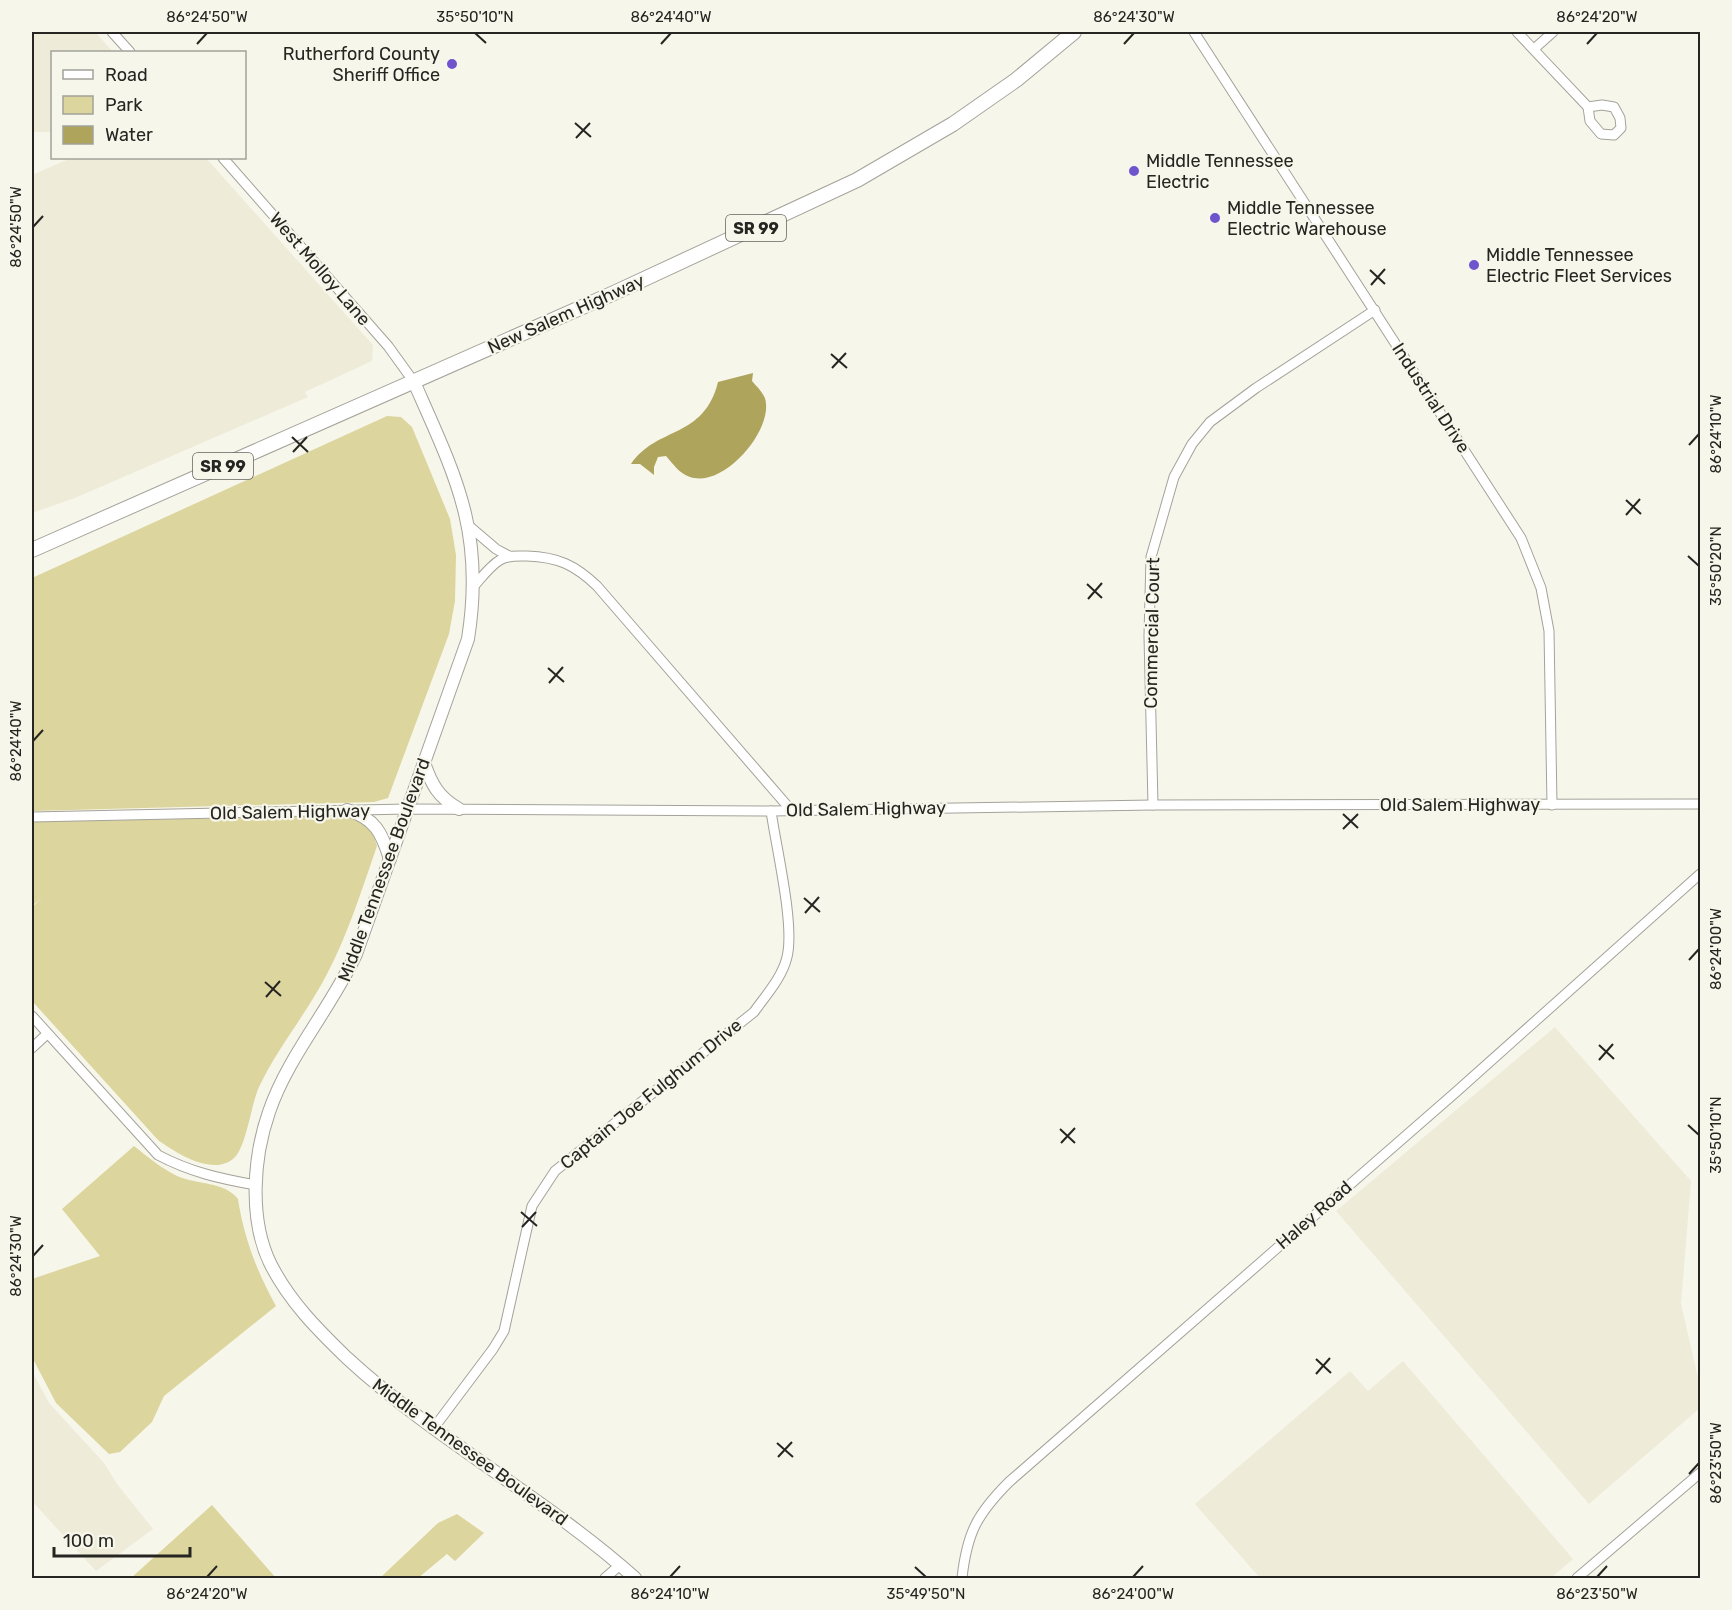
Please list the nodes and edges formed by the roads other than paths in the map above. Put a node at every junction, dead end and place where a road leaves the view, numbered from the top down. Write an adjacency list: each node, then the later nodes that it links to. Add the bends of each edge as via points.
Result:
1 (112, 32): 7 (street)
2 (1074, 32): 11 (main road, New Salem Highway / SR 99, via 983,103 871,173)
3 (1194, 32): 10 (street, Industrial Drive)
4 (1517, 32): 6 (street)
5 (1553, 32): 6 (street)
6 (1533, 49): 8 (street)
7 (129, 51)
8 (1588, 107)
9 (224, 159): 11 (street, West Molloy Lane, via 388,346)
10 (1375, 310): 17 (street, Industrial Drive, via 1521,538 1541,588 1551,669); 19 (street, Commercial Court, via 1210,422 1192,444 1174,477 1151,557)
11 (414, 382): 12 (main road, Middle Tennessee Boulevard, via 461,494); 13 (main road, New Salem Highway / SR 99)
12 (469, 526): 14 (street); 15 (main road, Middle Tennessee Boulevard)
13 (32, 550)
14 (509, 556): 15 (street); 23 (street, via 562,560 580,570)
15 (474, 586): 16 (main road, Middle Tennessee Boulevard, via 468,639)
16 (424, 763): 20 (main road, Middle Tennessee Boulevard); 21 (main road, via 435,790)
17 (1552, 804): 18 (street, Old Salem Highway); 19 (street, Old Salem Highway)
18 (1701, 804)
19 (1153, 805): 23 (street, Old Salem Highway)
20 (407, 809): 21 (street, Old Salem Highway); 22 (street, Old Salem Highway); 26 (main road, Middle Tennessee Boulevard)
21 (459, 809): 24 (street, Old Salem Highway)
22 (347, 810): 25 (street, Old Salem Highway); 26 (main road, via 376,825)
23 (791, 810): 24 (street, Old Salem Highway)
24 (771, 811): 32 (street, Captain Joe Fulghum Drive, via 788,927 788,954 778,980 754,1012 555,1171 532,1206 504,1330)
25 (32, 817)
26 (390, 858): 31 (main road, Middle Tennessee Boulevard, via 346,976 282,1081 268,1113)
27 (1701, 874): 37 (street, Haley Road, via 1010,1482 984,1507 966,1546)
28 (32, 1016): 29 (street)
29 (47, 1034): 30 (street); 31 (street, via 158,1155 207,1176)
30 (32, 1048)
31 (256, 1185): 32 (main road, Middle Tennessee Boulevard, via 258,1224 269,1262 290,1298 375,1384)
32 (433, 1430): 34 (main road, Middle Tennessee Boulevard, via 559,1517)
33 (1701, 1473): 38 (street)
34 (620, 1565): 35 (street); 36 (main road, Middle Tennessee Boulevard)
35 (605, 1578)
36 (634, 1578)
37 (962, 1578)
38 (1577, 1578)

